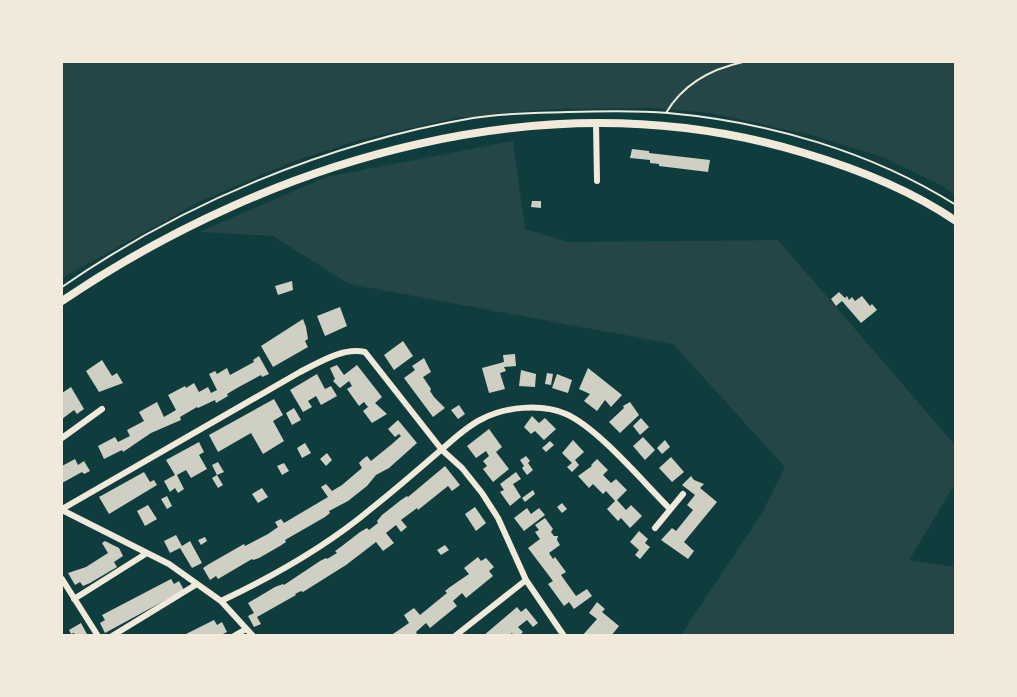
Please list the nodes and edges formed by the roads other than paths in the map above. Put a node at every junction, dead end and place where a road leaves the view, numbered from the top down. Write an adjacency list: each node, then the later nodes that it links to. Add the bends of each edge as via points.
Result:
1 (596, 123): 2 (street); 3 (main road, via 665,126 775,144 840,164 928,202); 4 (main road, via 476,132 363,157 227,209 156,244)
2 (597, 181)
3 (956, 221)
4 (62, 301)
5 (102, 409): 6 (street)
6 (62, 438)
7 (442, 450): 9 (street, via 371,358 354,350 300,372); 10 (street, via 481,419 505,410 550,409 567,414 600,438); 14 (street, via 482,493); 17 (street, via 327,542)
8 (683, 494): 10 (street)
9 (62, 509): 12 (street)
10 (670, 509): 11 (street)
11 (655, 528)
12 (147, 554): 15 (street); 16 (street)
13 (62, 579): 16 (street)
14 (526, 580): 23 (street); 24 (street)
15 (197, 584): 17 (street); 20 (street)
16 (74, 599): 19 (street)
17 (221, 601): 18 (street)
18 (246, 629): 21 (street); 22 (street)
19 (98, 636)
20 (112, 636)
21 (234, 636)
22 (253, 636)
23 (455, 636)
24 (564, 636)

